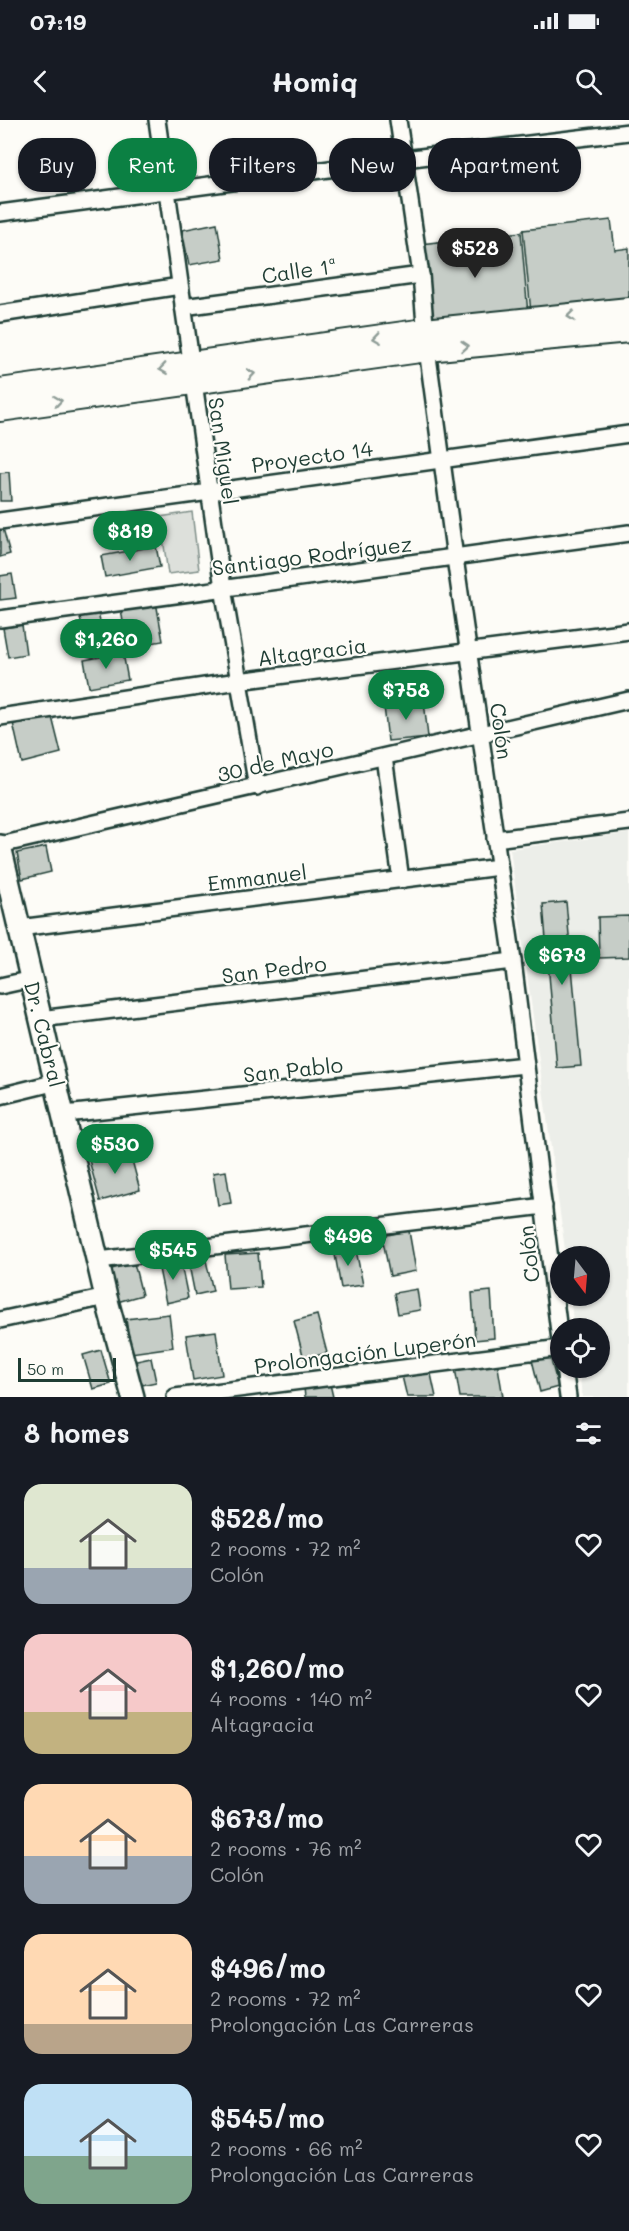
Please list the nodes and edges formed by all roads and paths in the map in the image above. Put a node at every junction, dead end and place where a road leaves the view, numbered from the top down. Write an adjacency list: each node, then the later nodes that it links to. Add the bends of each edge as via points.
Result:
1 (158, 120): 4 (street, San Miguel)
2 (398, 120): 5 (street, Colón)
3 (629, 132): 6 (street)
4 (160, 138)
5 (401, 138)
6 (416, 158)
7 (329, 169): 8 (street)
8 (197, 188)
9 (167, 192): 11 (street); 13 (street, San Miguel)
10 (409, 192): 12 (street, Colón)
11 (0, 213)
12 (421, 275): 14 (street, Calle 1ª); 18 (street, Colón)
13 (180, 286): 14 (street, San Miguel); 16 (street)
14 (183, 307): 19 (street, San Miguel)
15 (629, 310): 18 (main road, one-way to 18)
16 (0, 314)
17 (629, 330): 18 (main road, one-way to 17)
18 (426, 340): 19 (main road); 23 (street, Colón)
19 (193, 373): 20 (main road, one-way to 20); 21 (main road, one-way to 19); 24 (street, San Miguel)
20 (0, 391)
21 (0, 409)
22 (629, 434): 23 (street, Proyecto 14)
23 (442, 459): 24 (street, Proyecto 14); 27 (street, Colón)
24 (208, 491): 25 (street, Proyecto 14); 28 (street, San Miguel)
25 (0, 520)
26 (629, 533): 27 (street, Santiago Rodríguez)
27 (455, 558): 28 (street, Santiago Rodríguez); 31 (street, Colón)
28 (223, 588): 29 (street, Santiago Rodríguez); 32 (street, San Miguel)
29 (0, 619)
30 (629, 631): 31 (street, Altagracia)
31 (470, 652): 32 (street, Altagracia); 35 (street, Colón)
32 (238, 681): 34 (street, Altagracia); 37 (street, San Miguel)
33 (629, 700): 35 (street, 30 de Mayo)
34 (0, 717)
35 (481, 732): 36 (street, 30 de Mayo); 39 (street, Colón)
36 (384, 757): 37 (street, 30 de Mayo); 42 (street)
37 (257, 787): 40 (street, 30 de Mayo)
38 (629, 822): 39 (street)
39 (495, 839): 41 (street, Colón)
40 (0, 846): 43 (street, Dr. Cabral)
41 (499, 867): 42 (street, Emmanuel); 44 (street, Colón)
42 (401, 880): 43 (street, Emmanuel)
43 (19, 928): 45 (street, Dr. Cabral)
44 (513, 961): 47 (street, San Pedro); 48 (street, Colón)
45 (32, 979): 46 (street); 47 (street, Dr. Cabral)
46 (0, 986)
47 (39, 1019): 49 (street, Dr. Cabral)
48 (525, 1065): 51 (street, San Pablo); 52 (street, Colón)
49 (57, 1082): 50 (street); 51 (street, Dr. Cabral)
50 (0, 1096)
51 (65, 1114): 53 (street, Dr. Cabral)
52 (544, 1206): 53 (street); 55 (street, Colón)
53 (99, 1260): 54 (street, Dr. Cabral)
54 (106, 1297): 56 (street); 59 (street, Dr. Cabral)
55 (557, 1318)
56 (0, 1320)
57 (550, 1349): 60 (street, Prolongación Luperón)
58 (565, 1378): 61 (street)
59 (133, 1397)
60 (175, 1397)
61 (568, 1397)

